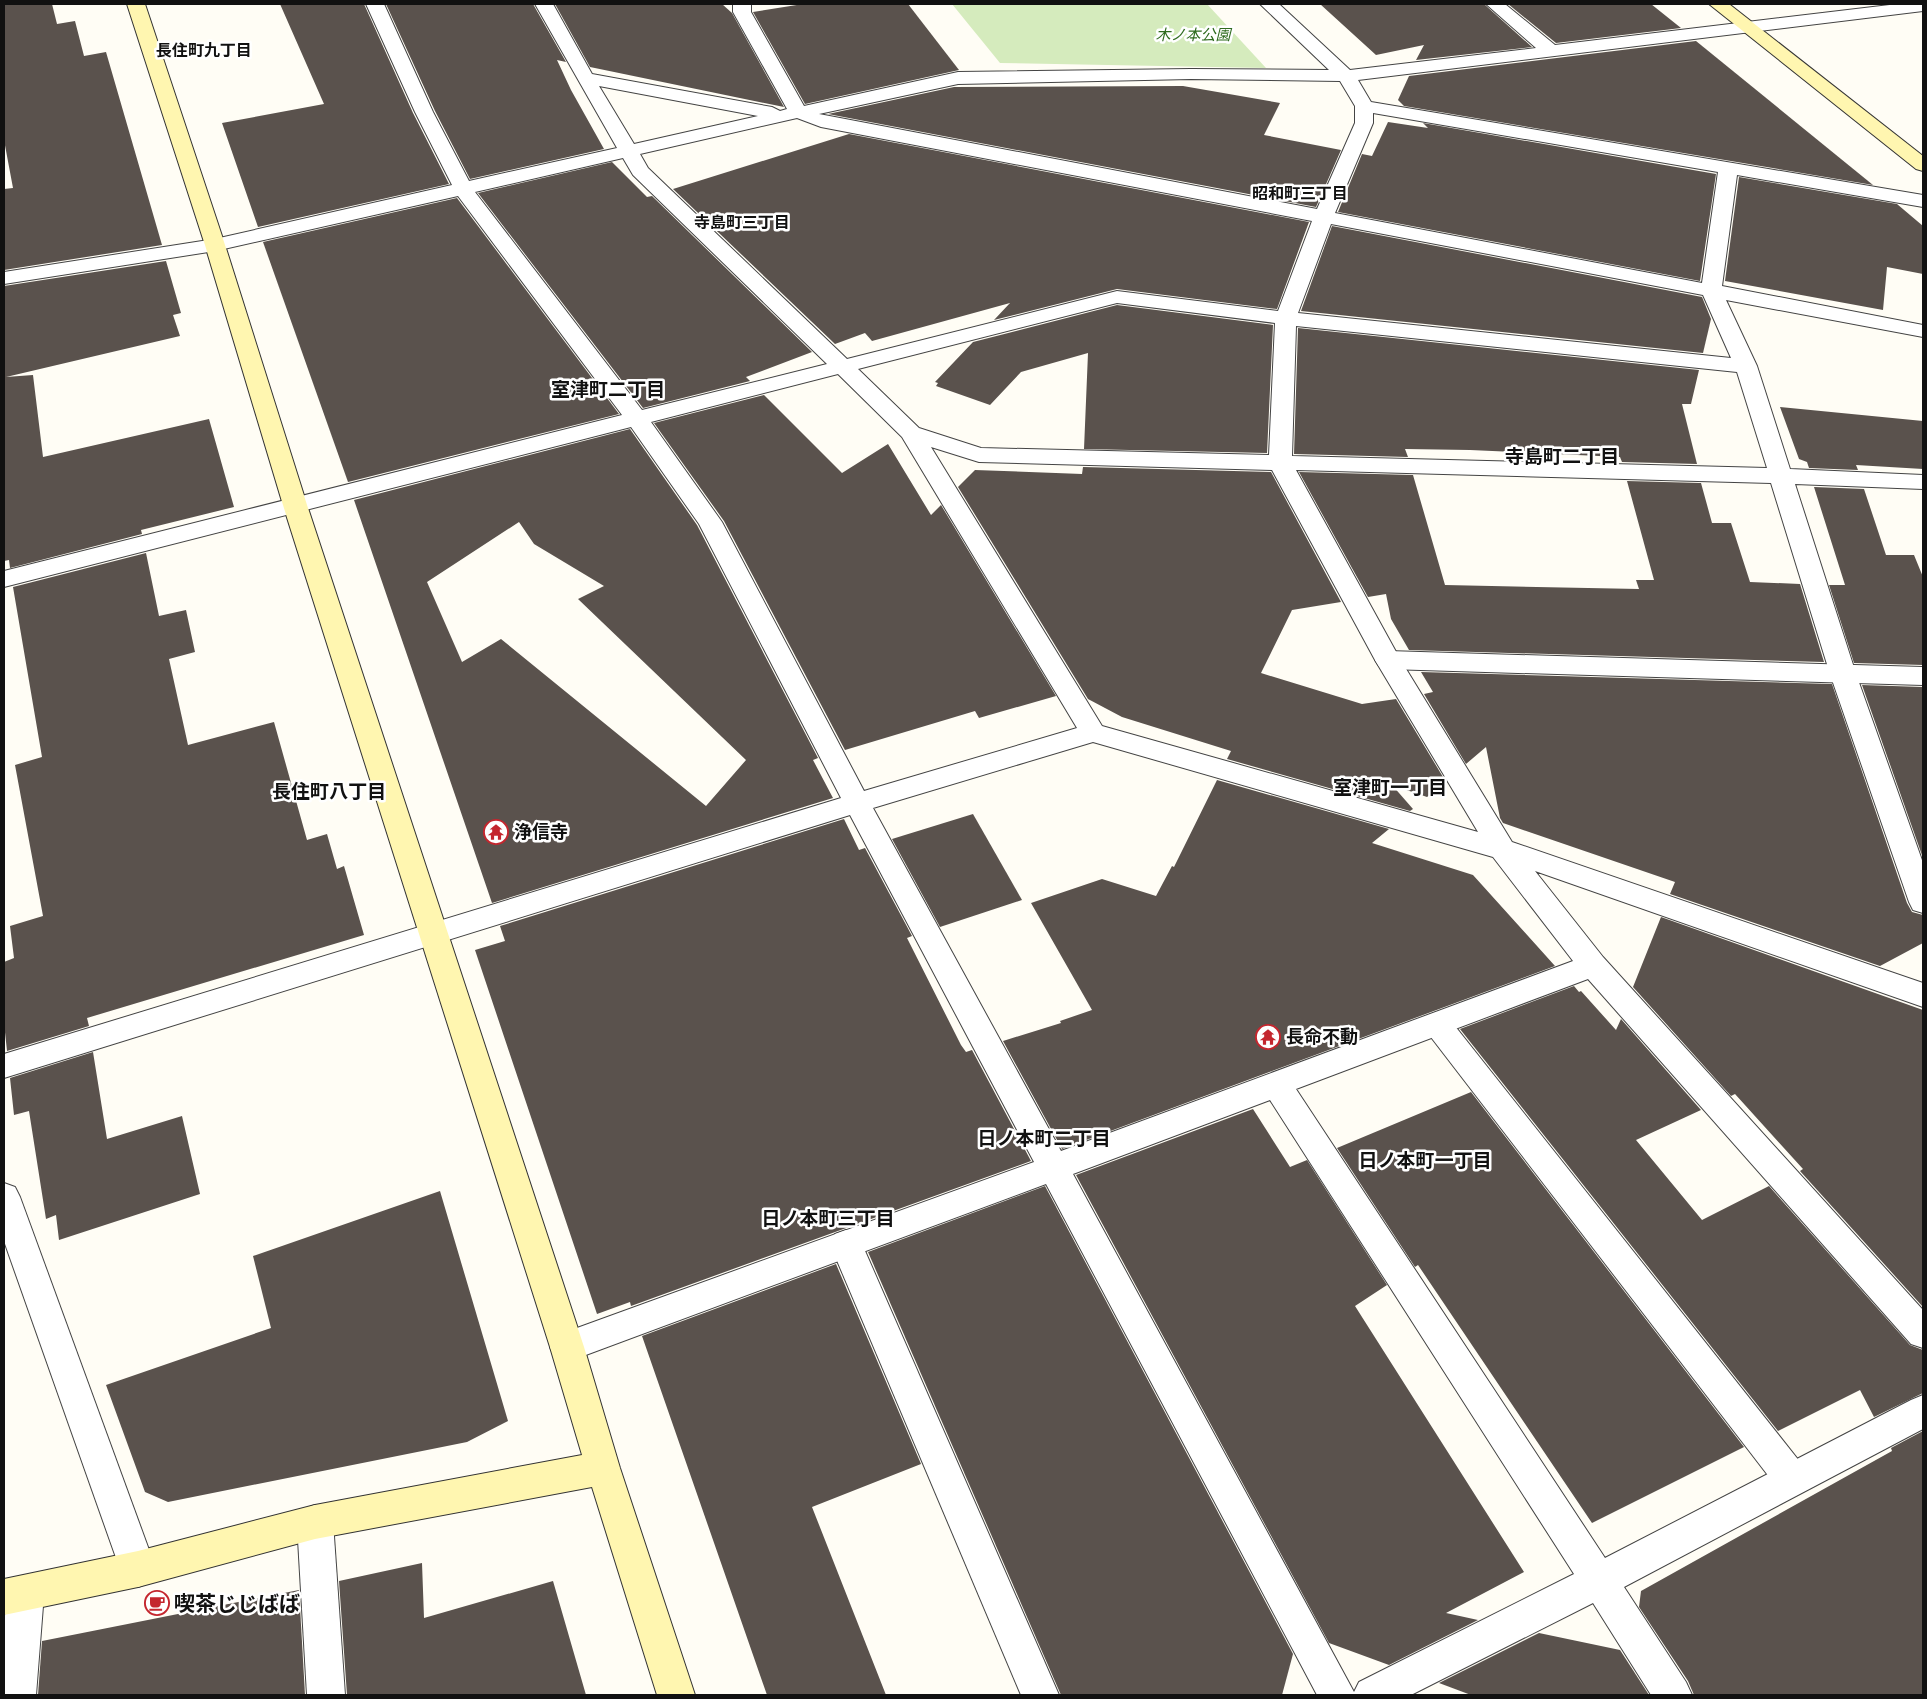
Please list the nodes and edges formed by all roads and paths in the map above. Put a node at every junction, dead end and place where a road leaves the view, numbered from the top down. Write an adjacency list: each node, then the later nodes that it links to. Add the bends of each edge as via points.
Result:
1 (136, 4): 21 (street)
2 (375, 4): 18 (street)
3 (544, 4): 12 (street)
4 (742, 4): 14 (street, via 742,12)
5 (1269, 4): 11 (street)
6 (1495, 4): 10 (street)
7 (1718, 4): 9 (street)
8 (1923, 6): 9 (street)
9 (1746, 26): 10 (street); 16 (street)
10 (1551, 51): 11 (street)
11 (1346, 76): 13 (street); 14 (street, via 1191,74 958,78)
12 (585, 78): 14 (street); 15 (street)
13 (1364, 106): 17 (street); 20 (street, via 1364,123)
14 (791, 114): 15 (street); 20 (street)
15 (628, 151): 18 (street); 27 (street, via 640,171)
16 (1923, 165)
17 (1728, 169): 19 (street); 23 (street)
18 (464, 190): 21 (street); 28 (street)
19 (1923, 201)
20 (1324, 216): 23 (street); 24 (street)
21 (215, 245): 22 (street); 33 (street)
22 (4, 278)
23 (1711, 291): 25 (street); 26 (street)
24 (1286, 318): 26 (street); 27 (street, via 1117,297); 30 (street)
25 (1923, 331)
26 (1746, 366): 31 (street)
27 (844, 367): 28 (street); 29 (street)
28 (636, 420): 33 (street); 39 (street, via 710,522)
29 (911, 432): 30 (street, via 979,455); 38 (street)
30 (1280, 463): 31 (street); 35 (street)
31 (1782, 476): 32 (street); 36 (street)
32 (1923, 482)
33 (295, 505): 34 (street); 42 (street)
34 (4, 579)
35 (1388, 660): 36 (street); 40 (street)
36 (1843, 674): 37 (street); 41 (street)
37 (1923, 676)
38 (1093, 733): 39 (street); 40 (street)
39 (857, 803): 42 (street); 48 (street)
40 (1502, 849): 43 (street); 44 (street)
41 (1923, 902)
42 (434, 934): 46 (street); 52 (street)
43 (1593, 965): 45 (street); 51 (street)
44 (1923, 994)
45 (1437, 1024): 47 (street); 55 (street)
46 (4, 1066)
47 (1276, 1084): 48 (street); 58 (street)
48 (1054, 1168): 50 (street); 64 (street)
49 (4, 1197): 57 (street)
50 (846, 1244): 52 (street); 63 (street)
51 (1923, 1332)
52 (567, 1347): 54 (street)
53 (1923, 1411): 55 (street)
54 (603, 1468): 56 (street); 62 (street)
55 (1792, 1479): 58 (street)
56 (315, 1522): 57 (street); 61 (street)
57 (138, 1569): 59 (street)
58 (1599, 1581): 65 (street); 66 (street)
59 (15, 1595): 60 (street)
60 (18, 1695)
61 (326, 1695)
62 (676, 1695)
63 (1040, 1695)
64 (1337, 1695)
65 (1372, 1695)
66 (1673, 1695)

